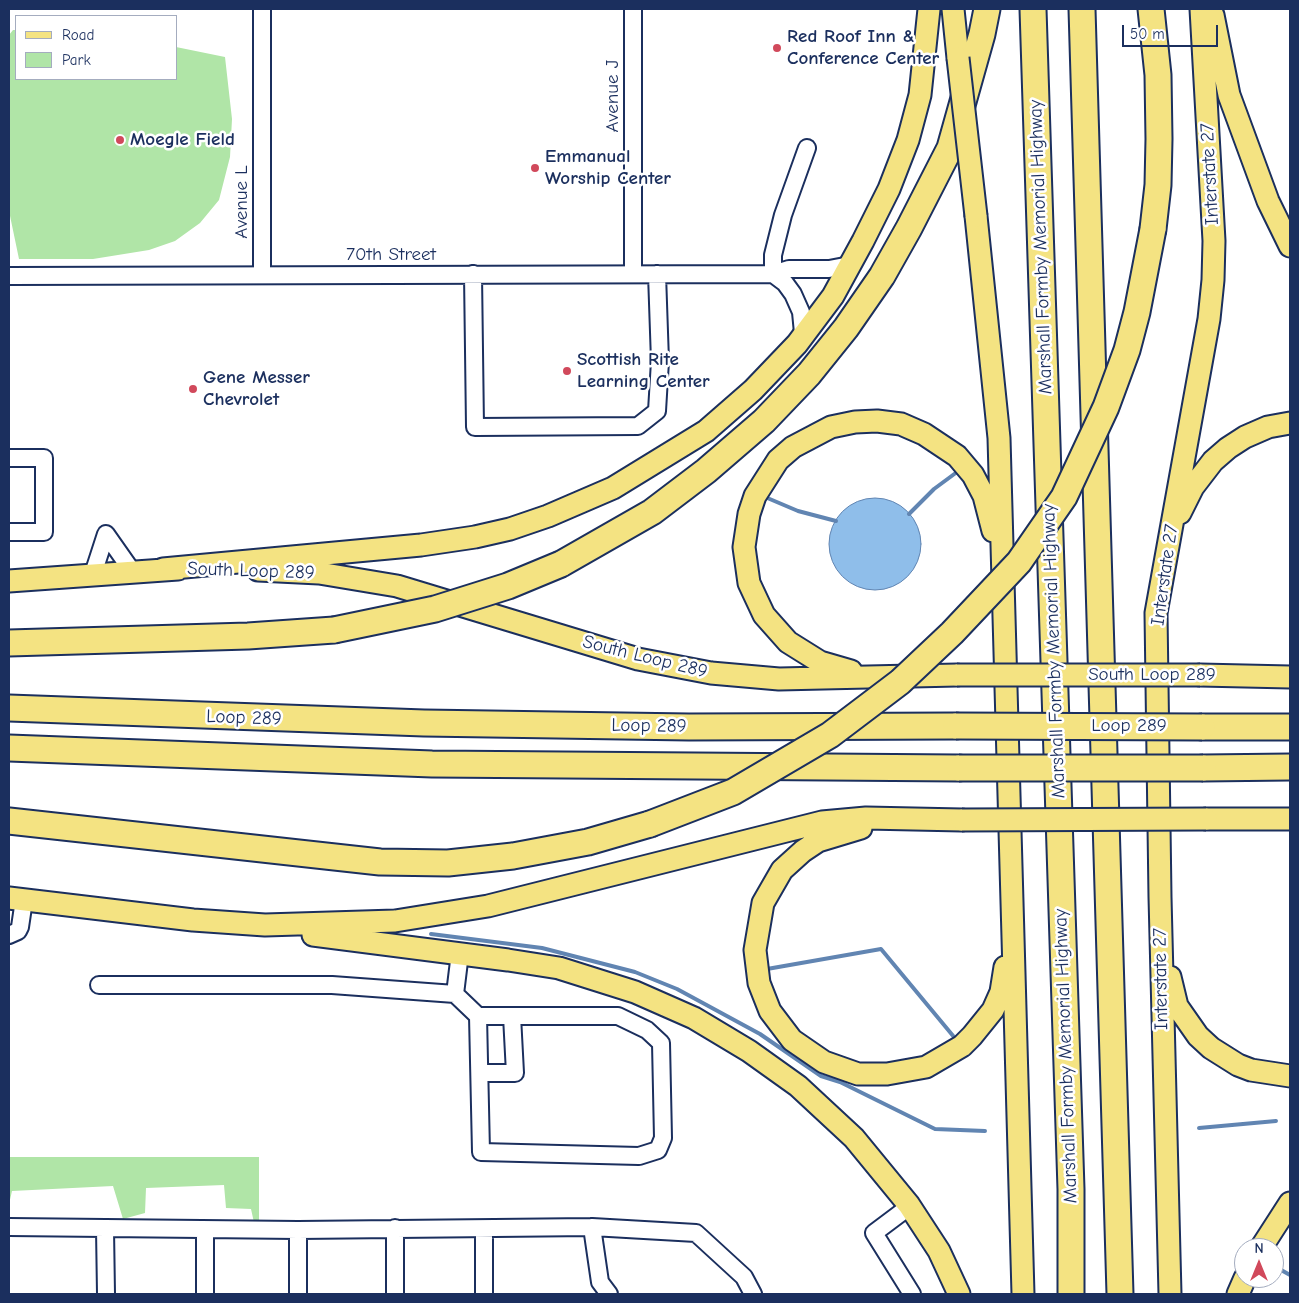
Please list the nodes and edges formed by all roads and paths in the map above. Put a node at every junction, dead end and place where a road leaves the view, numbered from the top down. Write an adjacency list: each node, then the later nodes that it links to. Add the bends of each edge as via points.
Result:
1 (262, 9): 18 (street, Avenue L)
2 (633, 9): 15 (street, Avenue J)
3 (930, 9): 13 (main road, via 920,96 908,140 877,215)
4 (952, 9): 28 (main road, bridge, via 999,438)
5 (987, 9): 30 (highway, bridge, via 950,148 882,276 809,374 764,421 652,512 561,564 508,586 435,609 334,630 248,636)
6 (1033, 9): 72 (highway, Marshall Formby Memorial Highway, via 1071,1180)
7 (1082, 9): 73 (highway)
8 (1151, 9): 38 (highway, bridge, via 1158,76 1158,185 1137,312 1106,407 1064,496 1019,562 900,682 830,735 733,792 650,824 588,842 513,856 448,863 380,862)
9 (1200, 9): 29 (main road, Interstate 27, via 1214,241 1213,280 1209,319)
10 (1212, 9): 12 (main road, via 1229,95 1268,201)
11 (807, 148): 17 (street, via 783,215 773,255)
12 (1290, 246)
13 (850, 265): 17 (street, 70th Street, via 829,269 788,269); 20 (main road, via 832,296)
14 (473, 274): 15 (street, 70th Street); 16 (street, via 475,428 638,426 658,411); 18 (street, 70th Street)
15 (633, 274): 16 (street, 70th Street)
16 (657, 274): 17 (street, 70th Street)
17 (773, 274): 20 (street, via 793,294 801,312)
18 (262, 275): 19 (street, 70th Street)
19 (9, 276)
20 (803, 334): 24 (main road, via 754,390 706,431 621,484 548,516 475,537 421,545)
21 (1290, 423): 29 (main road, via 1261,430 1228,448 1213,461 1194,487 1180,513)
22 (9, 458): 23 (street, via 44,458 44,532)
23 (9, 532)
24 (163, 569): 25 (main road, South Loop 289); 32 (main road, South Loop 289, via 319,573 389,584 638,659 711,673 779,678)
25 (132, 571): 26 (main road, South Loop 289); 26 (street, via 106,534)
26 (94, 574): 27 (main road, South Loop 289)
27 (9, 581)
28 (1003, 604): 32 (main road, via 984,496 973,475 957,456 924,434 901,424 877,421 831,427 793,447 778,460 754,496 745,531 745,567 749,583 764,615 788,642 820,662); 43 (main road)
29 (1156, 613): 40 (main road, Interstate 27)
30 (9, 643)
31 (1288, 676): 32 (main road, South Loop 289, bridge)
32 (878, 677)
33 (9, 708): 34 (highway, Loop 289, bridge, via 327,721 689,727)
34 (1290, 727)
35 (9, 748): 36 (highway, bridge, via 432,764)
36 (1290, 767)
37 (910, 817): 39 (main road, bridge, via 962,820); 42 (main road, via 822,822 488,906 433,916 329,924 265,925); 43 (main road, via 818,841 793,859 772,884 759,917 756,966 770,1011 792,1040 824,1062 858,1074 907,1072 940,1060 962,1046 992,1010 1001,992)
38 (9, 820)
39 (1290, 820)
40 (1160, 897): 51 (main road, via 1173,994 1188,1023 1211,1048 1238,1065 1263,1073); 74 (main road, Interstate 27)
41 (16, 899): 42 (main road); 44 (street, via 20,927)
42 (193, 920): 45 (main road)
43 (1012, 933): 71 (main road)
44 (9, 935)
45 (460, 954): 47 (street); 53 (main road, via 559,968 635,992 694,1018 749,1051 806,1092 854,1138)
46 (99, 985): 47 (street, via 332,984)
47 (456, 994): 48 (street)
48 (478, 1016): 49 (street); 50 (street)
49 (512, 1016): 50 (street, via 515,1073); 50 (street, via 618,1016 647,1030 661,1043 663,1138 658,1150 639,1156 481,1152)
50 (480, 1073)
51 (1290, 1076)
52 (1290, 1203): 61 (main road)
53 (910, 1206): 69 (street, via 874,1233); 70 (main road, via 939,1251)
54 (9, 1227): 57 (street)
55 (592, 1227): 58 (street); 62 (street); 68 (street, via 696,1233 744,1277)
56 (394, 1228): 58 (street); 60 (street); 66 (street)
57 (105, 1229): 59 (street); 63 (street)
58 (484, 1229): 67 (street)
59 (206, 1230): 60 (street); 64 (street)
60 (298, 1230): 65 (street)
61 (1267, 1238)
62 (603, 1290)
63 (106, 1294)
64 (206, 1294)
65 (298, 1294)
66 (395, 1294)
67 (484, 1294)
68 (754, 1294)
69 (912, 1294)
70 (959, 1294)
71 (1023, 1294)
72 (1071, 1294)
73 (1120, 1294)
74 (1170, 1294)

